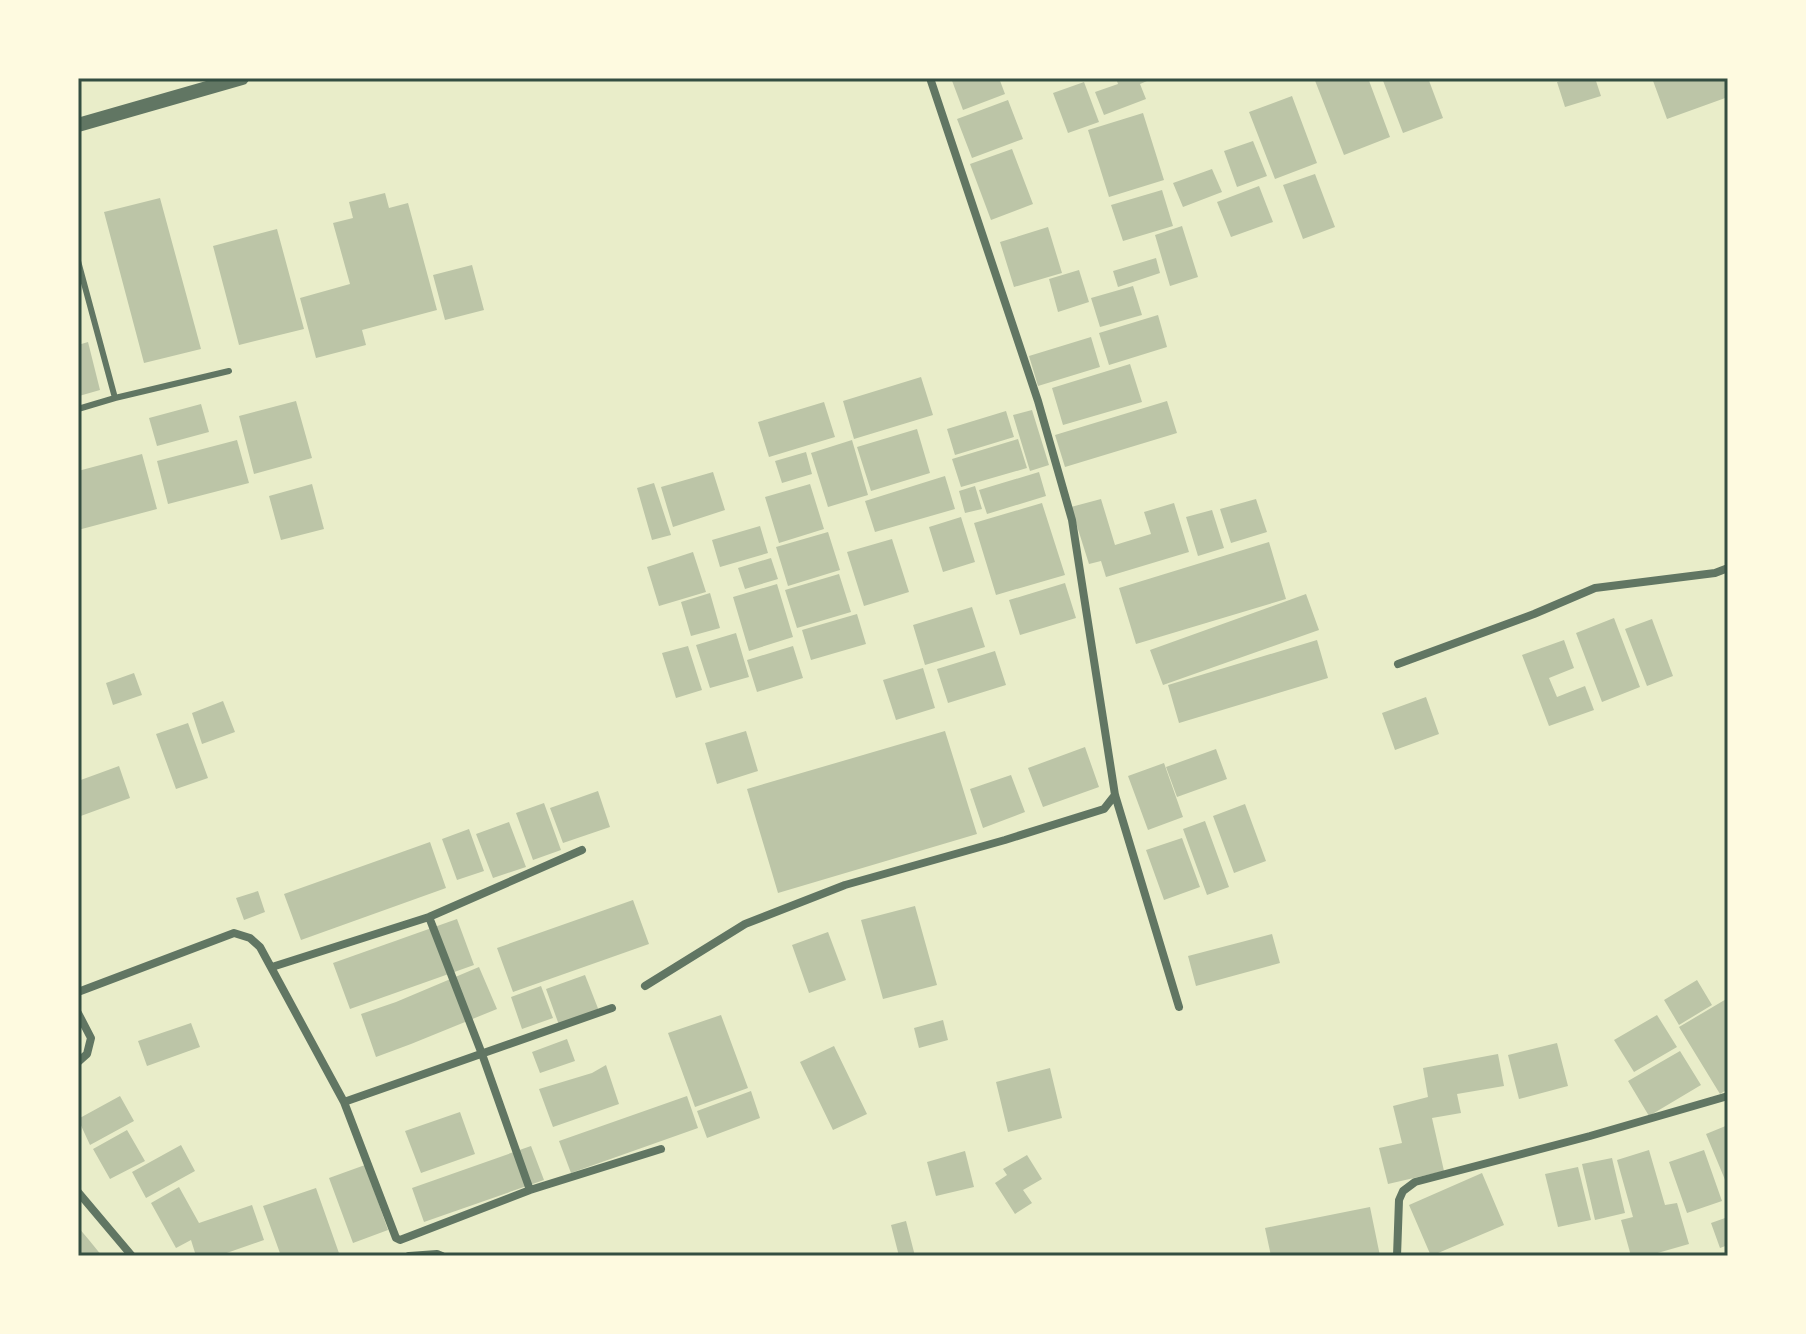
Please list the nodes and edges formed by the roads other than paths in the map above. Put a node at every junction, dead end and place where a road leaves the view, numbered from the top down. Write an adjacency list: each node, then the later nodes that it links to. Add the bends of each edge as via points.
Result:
1 (242, 78): 3 (street)
2 (930, 78): 10 (street, via 1061,477)
3 (78, 125)
4 (78, 261): 6 (lane)
5 (229, 371): 6 (lane)
6 (115, 398): 7 (lane)
7 (78, 409)
8 (1728, 568): 9 (street, via 1595,588)
9 (1398, 664)
10 (1115, 795): 14 (street, via 1104,809 845,885 745,924); 16 (street)
11 (582, 850): 12 (street)
12 (429, 917): 13 (street); 19 (street)
13 (272, 967): 15 (street, via 250,938 234,933); 22 (street)
14 (645, 986)
15 (78, 992)
16 (1179, 1007)
17 (612, 1008): 19 (street)
18 (78, 1013): 20 (street, via 91,1038 87,1054)
19 (482, 1054): 22 (street); 24 (street)
20 (78, 1062)
21 (1728, 1096): 29 (street, via 1415,1182 1399,1200)
22 (344, 1102): 24 (street, via 396,1238)
23 (661, 1149): 24 (street)
24 (530, 1190)
25 (78, 1192): 26 (street)
26 (132, 1256)
27 (409, 1256): 28 (street)
28 (442, 1256)
29 (1397, 1256)

